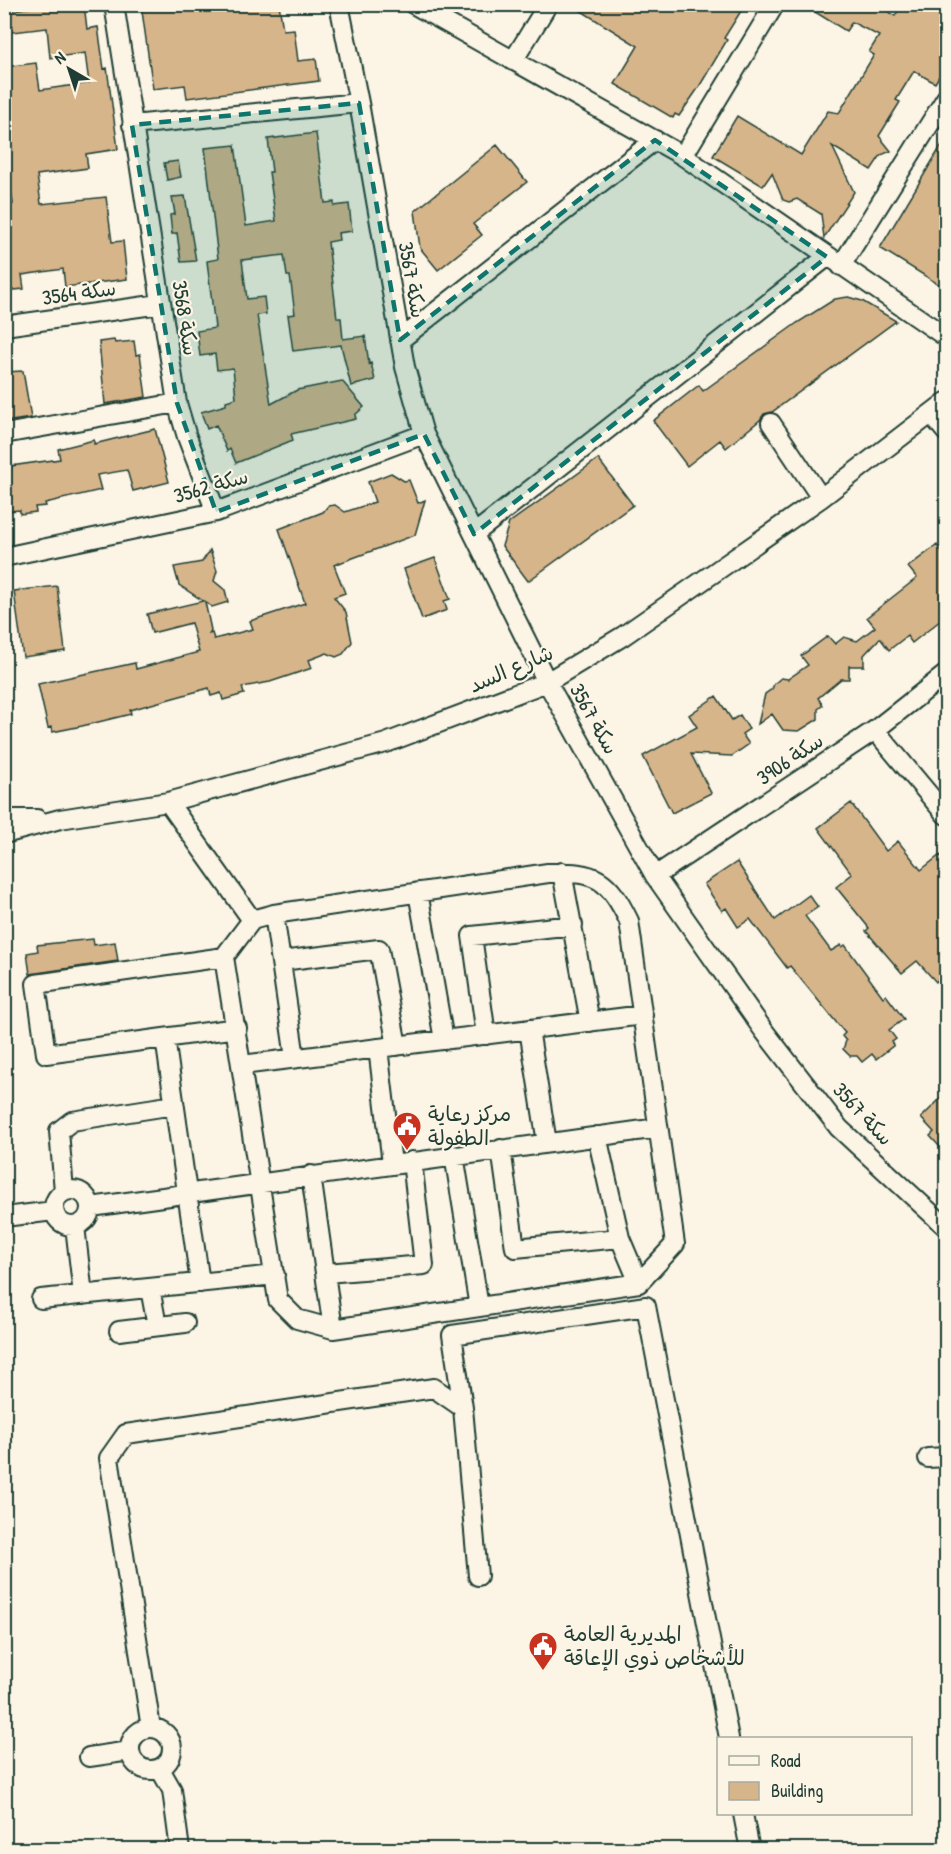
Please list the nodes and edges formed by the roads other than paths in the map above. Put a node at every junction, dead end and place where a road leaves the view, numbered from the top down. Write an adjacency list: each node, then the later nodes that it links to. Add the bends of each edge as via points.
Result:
1 (114, 4): 9 (street, سكة 3568)
2 (339, 4): 8 (street, سكة 3567)
3 (413, 4): 6 (street)
4 (548, 4): 6 (street)
5 (775, 4): 11 (street)
6 (513, 61): 10 (street)
7 (946, 99): 12 (street)
8 (359, 103): 9 (street); 16 (street, سكة 3567)
9 (132, 125): 13 (street, سكة 3568)
10 (655, 140): 11 (street); 16 (street)
11 (684, 156): 12 (street)
12 (834, 261): 15 (street); 26 (street)
13 (160, 304): 14 (street, سكة 3564); 18 (street, سكة 3568)
14 (4, 326)
15 (946, 337)
16 (400, 340): 23 (street, سكة 3567)
17 (946, 402): 19 (street, شارع السد)
18 (177, 403): 22 (street); 25 (street, سكة 3568)
19 (932, 415): 21 (street); 24 (street, شارع السد)
20 (771, 423): 24 (street)
21 (946, 432)
22 (4, 434)
23 (424, 434): 25 (street, سكة 3562); 26 (street, سكة 3567)
24 (821, 498): 29 (street, شارع السد, via 623,636)
25 (216, 512): 27 (street, سكة 3562)
26 (474, 534): 29 (street, سكة 3567)
27 (4, 557)
28 (946, 674): 30 (street, سكة 3906)
29 (547, 682): 31 (street, شارع السد, via 386,743); 37 (street, سكة 3567)
30 (875, 730): 32 (street); 37 (street, سكة 3906)
31 (168, 802): 34 (street, شارع السد); 40 (street)
32 (946, 815)
33 (4, 819): 34 (street, شارع السد)
34 (60, 819): 35 (street, شارع السد)
35 (4, 834)
36 (562, 872): 38 (street); 41 (street); 44 (street, via 578,872 597,879 616,893 629,921)
37 (655, 876): 70 (street, سكة 3567, via 764,1031 839,1128)
38 (418, 892): 39 (street); 50 (street)
39 (274, 914): 40 (street); 43 (street)
40 (252, 920): 42 (street)
41 (573, 925): 45 (street); 48 (street, via 472,936)
42 (224, 957): 46 (street); 49 (street, via 36,984 46,1054)
43 (281, 961): 51 (street, via 379,949); 53 (street)
44 (643, 1015): 45 (street); 56 (street)
45 (590, 1022): 47 (street)
46 (237, 1028): 49 (street); 54 (street)
47 (529, 1029): 48 (street); 58 (street)
48 (486, 1035): 50 (street)
49 (165, 1038): 55 (street)
50 (444, 1040): 51 (street)
51 (397, 1046): 52 (street)
52 (378, 1048): 53 (street); 62 (street)
53 (295, 1058): 54 (street)
54 (242, 1065): 64 (street)
55 (174, 1105): 65 (street, via 72,1121 59,1131); 66 (street)
56 (658, 1128): 57 (street); 76 (street, via 675,1244)
57 (597, 1136): 58 (street); 72 (street)
58 (547, 1143): 59 (street)
59 (501, 1149): 60 (street); 72 (street, via 515,1248)
60 (454, 1155): 61 (street); 80 (street)
61 (412, 1161): 62 (street); 73 (street, via 424,1266)
62 (392, 1164): 63 (street)
63 (311, 1175): 64 (street); 73 (street)
64 (259, 1182): 66 (street); 74 (street)
65 (64, 1191): 67 (street, via 79,1190 86,1194); 68 (street, via 54,1203)
66 (186, 1192): 67 (street); 75 (street)
67 (91, 1207): 71 (street, via 89,1216)
68 (54, 1210): 69 (street); 71 (street, via 57,1219)
69 (4, 1217)
70 (944, 1220)
71 (75, 1226): 78 (street)
72 (620, 1238): 76 (street)
73 (326, 1273): 83 (street)
74 (275, 1275): 75 (street); 83 (street, via 278,1300 297,1318)
75 (200, 1283): 77 (street)
76 (639, 1283): 80 (street)
77 (150, 1288): 78 (street); 82 (street)
78 (83, 1295): 79 (street)
79 (41, 1299)
80 (479, 1307): 83 (street)
81 (186, 1323): 82 (street)
82 (157, 1326): 84 (street)
83 (333, 1329)
84 (119, 1331)
85 (463, 1408): 86 (street); 87 (street, via 434,1388 126,1434 109,1458); 88 (street, via 452,1335 646,1306)
86 (478, 1576)
87 (151, 1728): 89 (street, via 133,1737); 91 (street, via 163,1731 171,1741 172,1754)
88 (729, 1737)
89 (130, 1751): 90 (street); 91 (street, via 140,1767)
90 (89, 1757)
91 (160, 1769): 93 (street, via 172,1790)
92 (743, 1815): 94 (street)
93 (180, 1850)
94 (750, 1850)

